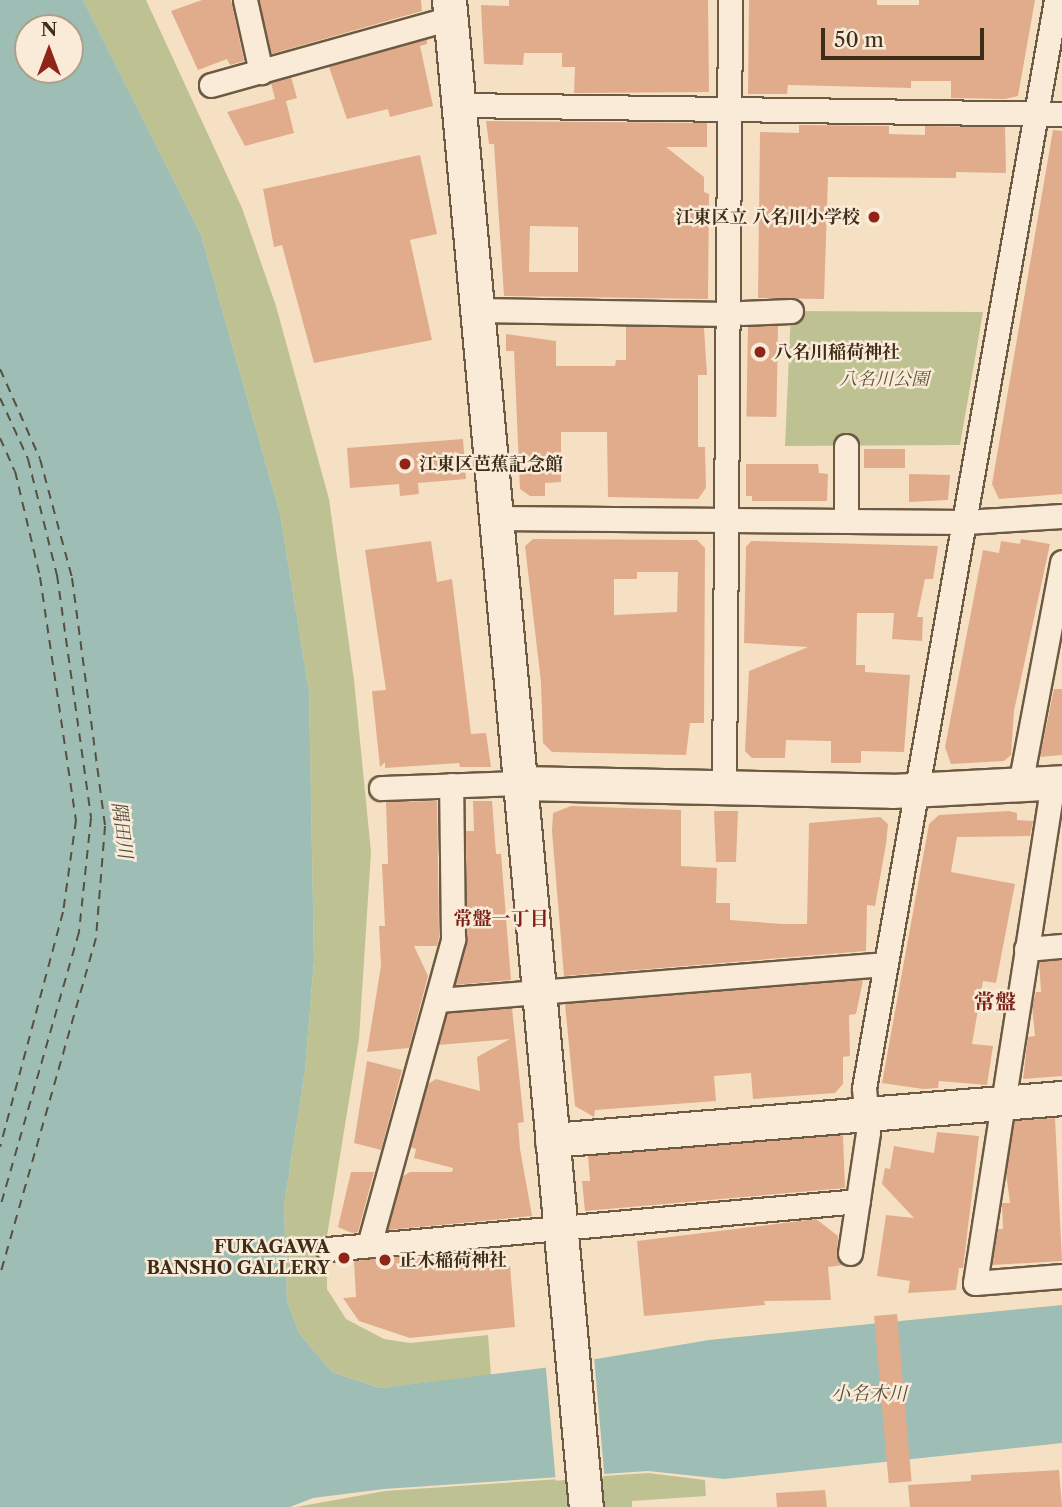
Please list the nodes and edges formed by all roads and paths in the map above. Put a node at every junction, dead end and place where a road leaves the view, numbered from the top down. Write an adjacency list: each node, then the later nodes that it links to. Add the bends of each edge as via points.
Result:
1 (245, 0): 5 (street)
2 (730, 0): 8 (street)
3 (1056, 0): 9 (street)
4 (450, 9): 5 (street); 7 (street)
5 (261, 72): 6 (street)
6 (211, 85)
7 (461, 105): 8 (street); 11 (street)
8 (729, 109): 9 (street); 13 (street)
9 (1037, 114): 10 (street); 19 (street)
10 (1062, 114)
11 (478, 310): 13 (street); 16 (street)
12 (792, 311): 13 (street)
13 (735, 314): 17 (street)
14 (846, 446): 18 (street)
15 (1062, 516): 19 (street)
16 (496, 518): 17 (street); 22 (street)
17 (727, 520): 18 (street); 25 (street)
18 (846, 521): 19 (street)
19 (965, 522): 27 (street)
20 (1062, 562): 24 (street)
21 (1057, 782): 24 (street); 29 (street)
22 (520, 783): 23 (street); 25 (street); 31 (street)
23 (451, 785): 26 (street); 32 (street, via 453,939)
24 (1020, 785): 27 (street)
25 (724, 787): 27 (street)
26 (381, 788)
27 (917, 790): 30 (street)
28 (1062, 946): 29 (street)
29 (1026, 949): 34 (street)
30 (885, 964): 31 (street); 35 (street, via 864,1088)
31 (538, 993): 32 (street); 36 (street)
32 (438, 1000): 39 (street)
33 (1062, 1098): 34 (street)
34 (1001, 1103): 35 (street); 42 (street, via 975,1283)
35 (866, 1114): 36 (street); 37 (street)
36 (552, 1140): 38 (street)
37 (858, 1200): 38 (street); 41 (street)
38 (560, 1228): 39 (street); 43 (street)
39 (369, 1245): 40 (street)
40 (328, 1249)
41 (850, 1253)
42 (1062, 1276)
43 (586, 1507)

